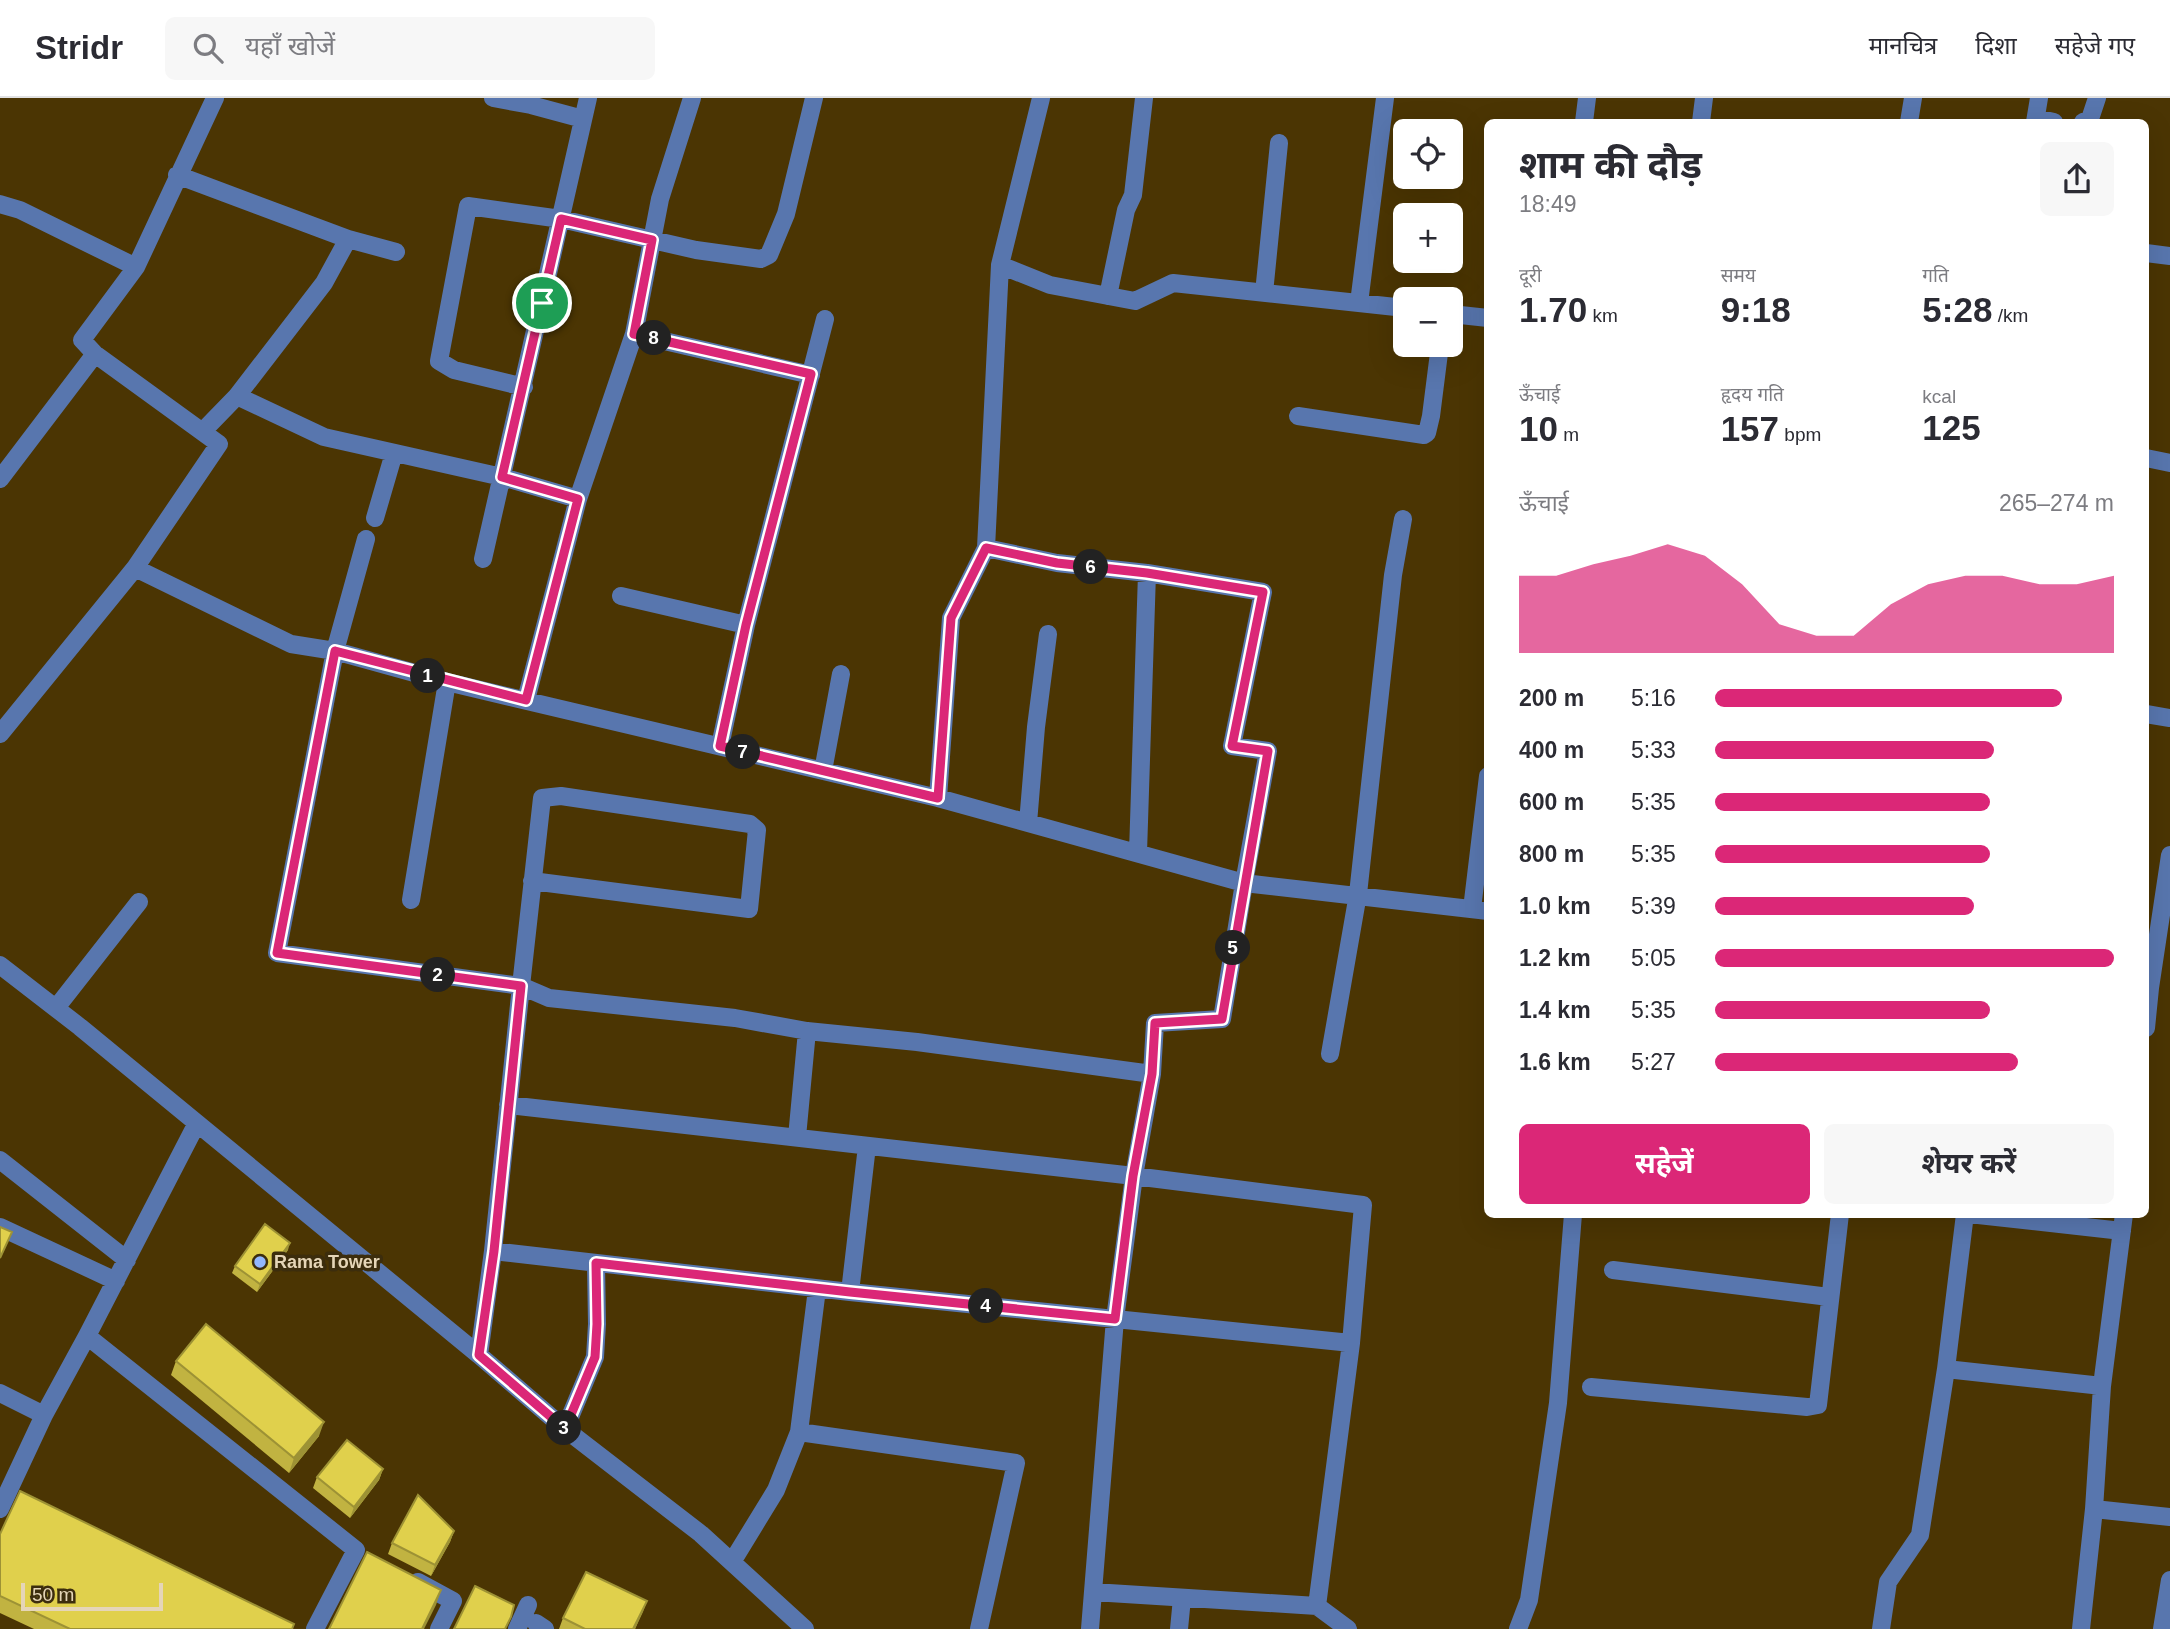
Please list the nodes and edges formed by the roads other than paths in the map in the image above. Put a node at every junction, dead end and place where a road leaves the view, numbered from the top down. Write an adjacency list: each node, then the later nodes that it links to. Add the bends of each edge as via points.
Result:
1 (215, 98): 22 (street)
2 (493, 98): 14 (street)
3 (588, 98): 15 (street)
4 (692, 98): 26 (street)
5 (814, 98): 26 (street, via 786,214 769,255 740,258)
6 (1041, 98): 30 (street)
7 (1144, 98): 33 (street, via 1133,195)
8 (1385, 98): 34 (street)
9 (1587, 98): 16 (street)
10 (1704, 98): 17 (street)
11 (1913, 98): 18 (street)
12 (2039, 98): 19 (street)
13 (2097, 98): 20 (street)
14 (532, 101): 15 (street)
15 (583, 118): 24 (street)
16 (1584, 119)
17 (1702, 119)
18 (1910, 119)
19 (2042, 119)
20 (2090, 119)
21 (1279, 143): 32 (street)
22 (177, 175): 25 (street); 31 (street)
23 (0, 204): 31 (street)
24 (561, 219): 26 (street); 43 (street); 43 (street, via 468,206 439,361 454,370)
25 (348, 239): 27 (street); 44 (street, via 324,283)
26 (652, 240): 39 (street)
27 (396, 252)
28 (2149, 253): 29 (street)
29 (2170, 256)
30 (1000, 265): 33 (street, via 1051,285); 56 (street)
31 (136, 267): 40 (street, via 82,340)
32 (1264, 293): 33 (street, via 1173,283 1135,301); 34 (street)
33 (1108, 296)
34 (1359, 303): 35 (street)
35 (1393, 307)
36 (1463, 315): 37 (street)
37 (1484, 318)
38 (825, 319): 42 (street)
39 (634, 334): 42 (street); 52 (street)
40 (95, 354): 46 (street); 51 (street)
41 (1439, 357): 45 (street, via 1427,433)
42 (811, 374): 61 (street)
43 (524, 387): 50 (street)
44 (237, 396): 46 (street); 47 (street, via 324,437)
45 (1298, 416)
46 (203, 432): 58 (street, via 219,443)
47 (394, 453): 50 (street); 53 (street)
48 (2149, 459): 49 (street)
49 (2170, 463)
50 (502, 477): 52 (street); 57 (street)
51 (0, 479)
52 (578, 499): 66 (street)
53 (375, 519)
54 (1403, 519): 79 (street, via 1392,575)
55 (366, 539): 63 (street)
56 (986, 548): 59 (street, via 1057,563); 72 (street, via 951,618)
57 (482, 559)
58 (135, 568): 63 (street, via 291,644); 69 (street)
59 (1147, 573): 75 (street); 78 (street, via 1263,592 1232,746 1268,751)
60 (621, 596): 61 (street)
61 (746, 625): 70 (street)
62 (1048, 634): 73 (street)
63 (335, 651): 65 (street); 85 (street, via 277,953)
64 (841, 674): 71 (street)
65 (447, 682): 66 (street); 80 (street)
66 (526, 700): 70 (street)
67 (2149, 714): 68 (street)
68 (2170, 718)
69 (0, 734)
70 (720, 746): 71 (street)
71 (823, 771): 72 (street)
72 (938, 798): 73 (street)
73 (1028, 823): 75 (street)
74 (1484, 843): 82 (street)
75 (1138, 853): 78 (street)
76 (2170, 855): 84 (street)
77 (532, 881): 77 (street, via 542,798 561,796 737,822 757,830 749,909); 85 (street)
78 (1244, 883): 79 (street); 89 (street, via 1222,1019 1155,1023)
79 (1357, 896): 82 (street); 88 (street)
80 (411, 900)
81 (139, 902): 86 (street)
82 (1480, 910)
83 (0, 965): 86 (street)
84 (2149, 981)
85 (521, 986): 87 (street, via 549,998 735,1018); 90 (street)
86 (56, 1008): 91 (street)
87 (807, 1031): 89 (street); 92 (street)
88 (1330, 1054)
89 (1152, 1074): 95 (street)
90 (508, 1105): 92 (street); 102 (street)
91 (197, 1123): 103 (street); 113 (street)
92 (797, 1137): 93 (street)
93 (867, 1146): 95 (street); 108 (street)
94 (0, 1160): 103 (street)
95 (1133, 1176): 110 (street); 112 (street, via 1363,1205)
96 (1573, 1218): 139 (street, via 1558,1403 1529,1600)
97 (1839, 1218): 109 (street)
98 (1966, 1218): 114 (street)
99 (2036, 1218): 100 (street)
100 (2123, 1223): 115 (street)
101 (0, 1227): 106 (street)
102 (494, 1251): 104 (street); 113 (street)
103 (127, 1260): 106 (street)
104 (596, 1263): 107 (street); 119 (street, via 595,1357)
105 (1614, 1270): 109 (street)
106 (116, 1281): 111 (street)
107 (817, 1289): 108 (street); 120 (street)
108 (850, 1292): 110 (street)
109 (1829, 1297): 116 (street, via 1818,1405)
110 (1115, 1319): 112 (street); 127 (street)
111 (87, 1336): 118 (street); 132 (street, via 362,1553)
112 (1351, 1343): 130 (street)
113 (479, 1355): 119 (street)
114 (1946, 1369): 115 (street); 140 (street, via 1920,1535 1888,1581)
115 (2102, 1386): 121 (street)
116 (1591, 1387)
117 (0, 1393): 118 (street)
118 (44, 1415): 122 (street, via 17,1492)
119 (565, 1429): 124 (street)
120 (799, 1432): 124 (street, via 776,1490); 135 (street, via 1016,1464)
121 (2094, 1509): 123 (street); 141 (street)
122 (0, 1510)
123 (2170, 1517)
124 (732, 1562): 131 (street)
125 (405, 1575): 133 (street, via 453,1601)
126 (2170, 1580): 142 (street)
127 (1093, 1592): 128 (street); 136 (street)
128 (1182, 1598): 130 (street); 137 (street)
129 (528, 1605): 134 (street)
130 (1318, 1606): 138 (street)
131 (798, 1626)
132 (315, 1629)
133 (439, 1629)
134 (517, 1629)
135 (979, 1629)
136 (1090, 1629)
137 (1179, 1629)
138 (1348, 1629)
139 (1518, 1629)
140 (1881, 1629)
141 (2081, 1629)
142 (2162, 1629)

